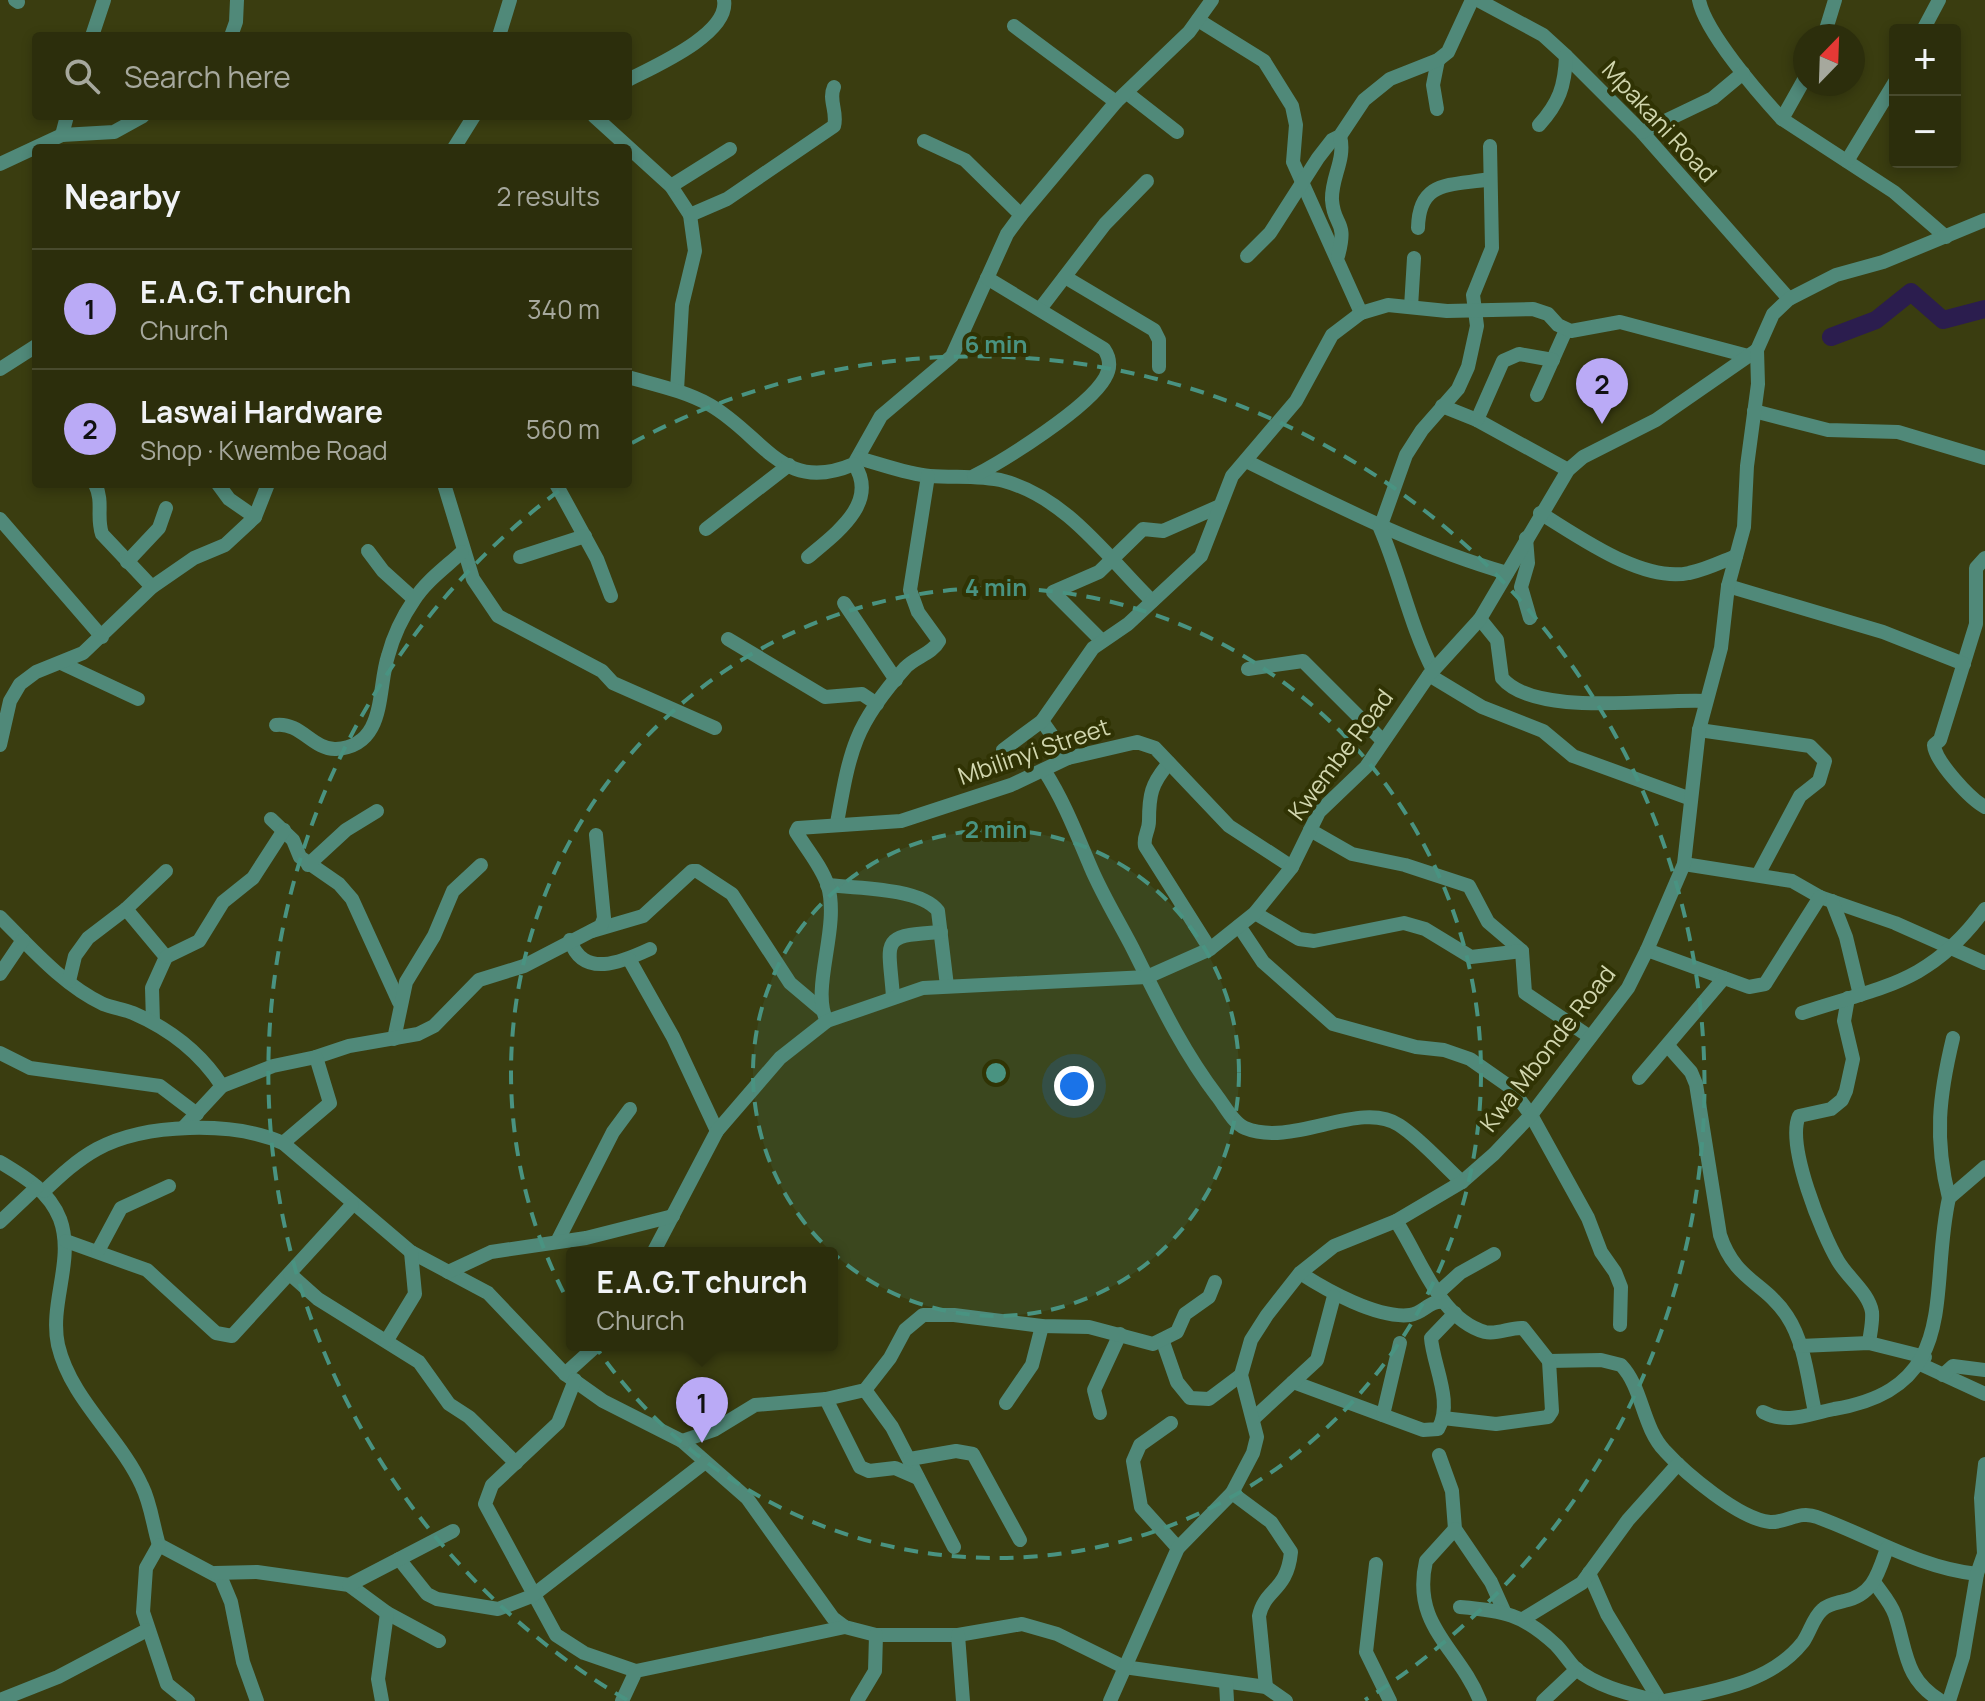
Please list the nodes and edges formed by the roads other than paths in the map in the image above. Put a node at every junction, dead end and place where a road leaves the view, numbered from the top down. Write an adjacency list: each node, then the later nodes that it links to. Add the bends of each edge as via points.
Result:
1 (104, 0): 16 (street)
2 (237, 0): 17 (street)
3 (510, 0): 18 (street)
4 (724, 0): 22 (street, via 721,17 703,36)
5 (1212, 0): 12 (street)
6 (1472, 0): 20 (street, via 1453,45)
7 (1478, 0): 19 (street, Mpakani Road, via 1543,35)
8 (1699, 0): 21 (street, via 1701,12)
9 (1837, 0): 10 (street); 13 (street)
10 (1845, 0)
11 (1939, 0): 14 (street)
12 (1198, 20): 26 (street); 50 (street, via 1272,69 1296,114 1293,162)
13 (1828, 24)
14 (1926, 24)
15 (1014, 26): 26 (street)
16 (93, 32)
17 (232, 32)
18 (500, 32)
19 (1566, 56): 33 (street, via 1559,101); 35 (street, Mpakani Road)
20 (1438, 60): 27 (street, via 1433,85); 37 (street, via 1390,79 1364,100)
21 (1743, 73): 28 (street); 35 (street, via 1713,98)
22 (632, 78)
23 (834, 87): 52 (street, via 834,126 727,199)
24 (1889, 92): 46 (street)
25 (1795, 96): 28 (street)
26 (1122, 97): 34 (street); 53 (street)
27 (1437, 109)
28 (1782, 119): 46 (street)
29 (66, 120): 36 (street)
30 (136, 120): 36 (street, via 114,132)
31 (472, 120): 40 (street)
32 (598, 120): 41 (street)
33 (1539, 125)
34 (1177, 132)
35 (1642, 132): 62 (street, Mpakani Road)
36 (62, 135): 39 (street)
37 (1340, 136): 50 (street, via 1326,147); 58 (street, via 1344,152 1332,199 1344,231)
38 (924, 141): 53 (street, via 965,160)
39 (43, 144)
40 (456, 144)
41 (625, 144)
42 (1490, 146): 48 (street)
43 (32, 149): 47 (street)
44 (730, 149): 51 (street)
45 (632, 151): 51 (street)
46 (1847, 161): 56 (street, via 1894,192)
47 (0, 164)
48 (1490, 179): 55 (street, via 1428,193 1418,205); 65 (street, via 1492,248 1473,295)
49 (1147, 181): 60 (street, via 1105,224)
50 (1301, 185): 57 (street, via 1270,233); 58 (street)
51 (671, 186): 52 (street)
52 (690, 215): 74 (street, via 695,251 682,305)
53 (1021, 215): 61 (street)
54 (1985, 220): 56 (street, Kwa Mbonde Road)
55 (1418, 228)
56 (1946, 237): 62 (street, Kwa Mbonde Road, via 1836,275)
57 (1247, 256)
58 (1338, 256): 66 (street)
59 (1414, 258): 63 (street)
60 (1065, 277): 64 (street); 71 (street, via 1154,330)
61 (987, 278): 64 (street); 80 (street, via 952,356 881,416)
62 (1789, 299): 69 (street, Kwa Mbonde Road, via 1773,314)
63 (1411, 307): 65 (street); 66 (street, via 1375,306)
64 (1040, 309): 85 (street, via 1104,349 1108,373 1067,414)
65 (1475, 311): 67 (street, via 1541,310); 76 (street, via 1468,367)
66 (1361, 313): 81 (street, via 1332,335 1296,401)
67 (1566, 330): 69 (street, via 1620,322); 70 (street)
68 (32, 349): 72 (street)
69 (1753, 353): 77 (street, Kwa Mbonde Road); 83 (street, Kwembe Road, via 1656,420)
70 (1553, 360): 75 (street); 78 (street, via 1519,354 1503,361)
71 (1159, 367)
72 (0, 369)
73 (632, 378): 74 (street)
74 (677, 390): 82 (street, via 712,406)
75 (1537, 395)
76 (1442, 406): 78 (street); 96 (street, via 1406,455)
77 (1754, 411): 79 (street, via 1828,430 1898,432); 102 (street, Kwa Mbonde Road, via 1744,527)
78 (1477, 420): 83 (street)
79 (1985, 458)
80 (856, 461): 82 (street, via 816,476); 84 (street); 104 (street, via 863,480 860,501 848,522)
81 (1246, 461): 91 (street, via 1232,476); 96 (street)
82 (789, 465): 97 (street)
83 (1568, 470): 93 (street, Kwembe Road)
84 (928, 476): 85 (street); 124 (street, via 910,590 939,641)
85 (974, 476): 106 (street, via 1006,481 1051,504)
86 (97, 488): 107 (street, via 102,534)
87 (221, 488): 94 (street)
88 (266, 488): 94 (street)
89 (445, 488): 101 (street)
90 (558, 488): 98 (street)
91 (1220, 506): 106 (street, via 1163,531 1143,529); 113 (street, via 1201,556)
92 (166, 508): 107 (street, via 159,528)
93 (1540, 513): 99 (street, Kwembe Road); 102 (street, via 1609,554 1654,570 1686,574)
94 (255, 517): 110 (street, via 225,545 194,558)
95 (0, 519): 117 (street)
96 (1380, 528): 108 (street); 123 (street)
97 (706, 529)
98 (585, 536): 103 (street); 111 (street)
99 (1526, 538): 108 (street, Kwembe Road); 115 (street, via 1528,563 1521,587)
100 (368, 551): 112 (street)
101 (462, 552): 112 (street); 130 (street, via 498,616 602,671 613,683)
102 (1736, 556): 109 (street, Kwa Mbonde Road)
103 (520, 557)
104 (808, 557)
105 (1985, 558): 121 (street, via 1976,568 1976,624)
106 (1114, 560): 113 (street); 119 (street, via 1053,592)
107 (127, 562): 110 (street)
108 (1507, 573): 116 (street, Kwembe Road)
109 (1728, 586): 121 (street, via 1883,632); 126 (street, Kwa Mbonde Road, via 1721,648)
110 (152, 587): 117 (street)
111 (611, 596)
112 (414, 599): 129 (street, via 388,654 377,721 367,734 334,749 291,724)
113 (1152, 601): 119 (street)
114 (844, 603): 124 (street)
115 (1530, 618)
116 (1480, 619): 123 (street, Kwembe Road); 126 (street, via 1495,634 1502,678 1515,690 1558,701)
117 (102, 637): 120 (street)
118 (728, 639): 127 (street, via 825,697 862,694)
119 (1102, 641): 128 (street)
120 (61, 663): 125 (street); 133 (street, via 20,684 10,701)
121 (1964, 664): 139 (street, via 1935,754)
122 (1248, 669): 132 (street, via 1303,661)
123 (1431, 672): 132 (street, Kwembe Road); 138 (street, via 1482,707 1543,731 1573,756)
124 (896, 680): 127 (street)
125 (138, 699)
126 (1706, 701): 131 (street, Kwa Mbonde Road)
127 (877, 704): 142 (street, via 854,740)
128 (1042, 721): 134 (street); 135 (street)
129 (276, 725)
130 (715, 728)
131 (1699, 730): 138 (street, Kwa Mbonde Road); 151 (street, via 1810,746 1825,761 1819,781 1800,796)
132 (1383, 741): 144 (street, Kwembe Road, via 1366,767 1319,812)
133 (0, 745)
134 (1003, 750)
135 (1068, 758): 136 (street, Mbilinyi Street, via 1137,742 1155,748); 137 (street, Mbilinyi Street)
136 (1169, 763): 149 (street, Mbilinyi Street, via 1229,826); 164 (street, via 1149,793 1145,846)
137 (1044, 770): 142 (street, Mbilinyi Street, via 901,821); 172 (street, via 1069,810 1092,870)
138 (1691, 799): 146 (street, Kwa Mbonde Road)
139 (1985, 807)
140 (377, 811): 147 (street, via 346,830)
141 (271, 819): 143 (street)
142 (837, 823): 152 (street, Mbilinyi Street, via 796,832)
143 (284, 830): 147 (street); 168 (street, via 253,878 223,902 199,941)
144 (1310, 830): 149 (street, Kwembe Road); 167 (street, via 1352,854 1469,886 1488,922)
145 (596, 835): 159 (street, via 604,918)
146 (1684, 864): 151 (street); 165 (street, Kwa Mbonde Road)
147 (308, 865): 178 (street, via 332,877 352,899)
148 (481, 865): 178 (street, via 453,891)
149 (1292, 867): 156 (street, Kwembe Road)
150 (166, 871): 154 (street)
151 (1759, 873): 153 (street, via 1792,881)
152 (827, 885): 160 (street, via 926,899 938,911); 180 (street, via 831,928)
153 (1826, 899): 166 (street, via 1895,923); 173 (street, via 1765,984 1749,987); 176 (street, via 1846,937)
154 (126, 909): 168 (street); 174 (street, via 88,938 75,956)
155 (1985, 909): 166 (street)
156 (1255, 913): 158 (street, Kwembe Road); 167 (street, via 1299,939 1314,941 1404,923 1425,929 1471,957)
157 (0, 917): 161 (street)
158 (1239, 926): 164 (street, Kwembe Road); 192 (street, via 1263,962 1333,1024 1444,1050 1492,1072)
159 (592, 932): 162 (street); 180 (street, via 643,916 697,871 732,894 790,983)
160 (941, 932): 175 (street); 177 (street, via 893,938)
161 (23, 940): 171 (street); 174 (street)
162 (570, 940): 169 (street, via 575,956 586,963); 184 (street, via 524,966 479,980 434,1026)
163 (650, 949): 169 (street)
164 (1210, 949): 172 (street, Kwembe Road)
165 (1647, 950): 173 (street); 182 (street, Kwa Mbonde Road, via 1628,988)
166 (1950, 950): 170 (street); 176 (street, via 1890,987)
167 (1522, 951): 182 (street, via 1525,993)
168 (166, 957): 181 (street, via 152,988)
169 (629, 959): 194 (street)
170 (1985, 963)
171 (0, 974)
172 (1147, 977): 175 (street, Kwembe Road); 198 (street, via 1188,1057 1243,1127 1289,1132 1378,1116 1398,1124)
173 (1724, 978): 185 (street)
174 (69, 981): 181 (street, via 103,1004)
175 (947, 986): 177 (street, Kwembe Road)
176 (1854, 996): 179 (street); 224 (street, via 1844,1021 1853,1049 1846,1091 1837,1105 1799,1116 1795,1135 1802,1174 1836,1257 1869,1303)
177 (893, 997): 180 (street, Kwembe Road)
178 (399, 1002): 184 (street)
179 (1802, 1013)
180 (824, 1016): 194 (street, Kwembe Road)
181 (153, 1022): 189 (street, via 196,1052)
182 (1590, 1037): 192 (street, Kwa Mbonde Road)
183 (1953, 1038): 201 (street, via 1939,1105 1938,1142)
184 (394, 1039): 187 (street)
185 (1668, 1046): 188 (street); 225 (street, via 1696,1084 1727,1254 1745,1278 1781,1307)
186 (0, 1053): 191 (street, via 30,1068 160,1086)
187 (316, 1057): 189 (street, via 273,1066); 195 (street, via 330,1103)
188 (1639, 1078)
189 (222, 1086): 191 (street)
190 (630, 1109): 207 (street)
191 (197, 1114): 193 (street)
192 (1531, 1115): 198 (street, Kwa Mbonde Road); 218 (street, via 1615,1272 1621,1287)
193 (183, 1128): 195 (street, via 248,1130); 200 (street, via 113,1142)
194 (717, 1131): 203 (street, Kwembe Road)
195 (283, 1143): 202 (street)
196 (0, 1162): 200 (street)
197 (1985, 1167): 201 (street)
198 (1462, 1182): 204 (street, Kwa Mbonde Road)
199 (169, 1186): 209 (street, via 121,1208)
200 (41, 1189): 205 (street); 206 (street, via 59,1217)
201 (1949, 1198): 228 (street, via 1941,1285)
202 (352, 1205): 210 (street); 214 (street)
203 (673, 1216): 207 (street); 208 (street, Kwembe Road)
204 (1396, 1221): 213 (street, Kwa Mbonde Road, via 1334,1246); 217 (street)
205 (0, 1222)
206 (66, 1241): 209 (street); 258 (street, via 58,1292 60,1351 92,1411 142,1485)
207 (557, 1242): 212 (street, via 491,1252)
208 (656, 1247)
209 (98, 1251): 214 (street, via 147,1270 224,1336 232,1336)
210 (411, 1252): 212 (street); 221 (street, via 415,1294)
211 (1494, 1254): 217 (street, via 1460,1273)
212 (448, 1272): 232 (street, via 498,1302)
213 (1300, 1273): 216 (street); 230 (street, Kwa Mbonde Road, via 1251,1340)
214 (290, 1274): 221 (street, via 318,1299)
215 (1215, 1282): 222 (street, via 1209,1297 1185,1314 1177,1332)
216 (1334, 1296): 217 (street, via 1411,1315 1435,1301); 233 (street, via 1321,1352)
217 (1446, 1303): 227 (street, via 1487,1332 1523,1328); 242 (street, via 1431,1338)
218 (1620, 1325)
219 (1042, 1326): 220 (street); 234 (street, via 923,1315 905,1330); 237 (street, via 1032,1365)
220 (1120, 1334): 222 (street, via 1141,1343); 240 (street, via 1094,1390)
221 (387, 1340): 248 (street, via 419,1362 449,1404)
222 (1163, 1342): 230 (street, via 1177,1382 1190,1398 1209,1399)
223 (1400, 1343): 241 (street)
224 (1869, 1343): 225 (street); 228 (street)
225 (1800, 1346): 239 (street)
226 (592, 1351): 232 (street)
227 (1549, 1361): 242 (street, via 1548,1417 1496,1424); 250 (street, via 1621,1365 1649,1429)
228 (1922, 1361): 231 (street); 239 (street, via 1903,1380 1857,1404)
229 (1985, 1370): 231 (street, via 1953,1366)
230 (1241, 1375): 243 (street)
231 (1943, 1375): 235 (street)
232 (570, 1377): 245 (street, via 603,1401); 248 (street, via 558,1423)
233 (1293, 1382): 241 (street); 243 (street)
234 (865, 1390): 236 (street); 247 (street)
235 (1985, 1394)
236 (826, 1399): 245 (street, via 755,1405 714,1430); 252 (street, via 860,1467 895,1468)
237 (1006, 1403)
238 (1763, 1412): 239 (street, via 1784,1420)
239 (1815, 1412)
240 (1100, 1413)
241 (1383, 1415): 242 (street, via 1432,1432)
242 (1443, 1418)
243 (1253, 1419): 253 (street, via 1253,1453)
244 (1171, 1423): 261 (street, via 1140,1445 1133,1461 1141,1507)
245 (682, 1441): 249 (street)
246 (1439, 1455): 255 (street, via 1452,1491)
247 (910, 1459): 252 (street); 257 (street, via 956,1451 973,1454)
248 (516, 1463): 270 (street, via 492,1485 485,1504)
249 (704, 1463): 270 (street); 275 (street, via 747,1498 833,1618)
250 (1678, 1464): 262 (street, via 1736,1509 1757,1518 1770,1522 1806,1513); 266 (street)
251 (1985, 1464): 254 (street)
252 (918, 1478): 260 (street)
253 (1232, 1493): 261 (street); 284 (street, via 1271,1522 1291,1552 1285,1580 1259,1616)
254 (1983, 1500): 259 (street)
255 (1455, 1529): 272 (street); 297 (street, via 1426,1561 1426,1616)
256 (453, 1531): 263 (street)
257 (1020, 1540)
258 (159, 1545): 265 (street); 276 (street, via 143,1584)
259 (1984, 1545): 267 (street)
260 (954, 1547)
261 (1178, 1548): 280 (street)
262 (1887, 1548): 267 (street); 268 (street)
263 (399, 1559): 269 (street); 270 (street, via 437,1599 498,1609)
264 (1376, 1564): 296 (street, via 1366,1652)
265 (215, 1573): 269 (street, via 257,1572); 288 (street, via 226,1586 234,1632)
266 (1589, 1573): 274 (street, via 1574,1591); 299 (street, via 1607,1614)
267 (1977, 1574): 301 (street, via 1963,1657)
268 (1874, 1582): 285 (street, via 1864,1596 1820,1611 1804,1641 1772,1670); 300 (street, via 1893,1611 1909,1671 1924,1691)
269 (349, 1585): 273 (street)
270 (532, 1596): 282 (street, via 556,1635 568,1644)
271 (1460, 1607): 272 (street)
272 (1504, 1611): 274 (street)
273 (387, 1613): 279 (street); 289 (street, via 378,1679)
274 (1523, 1619): 281 (street)
275 (845, 1627): 277 (street); 282 (street)
276 (147, 1630): 286 (street, via 58,1677); 287 (street, via 167,1684)
277 (876, 1635): 278 (street); 291 (street, via 875,1671)
278 (958, 1635): 280 (street, via 1032,1626); 292 (street)
279 (439, 1641)
280 (1124, 1667): 283 (street); 293 (street)
281 (1577, 1669): 298 (street); 299 (street, via 1613,1689)
282 (636, 1671): 290 (street)
283 (1226, 1683): 284 (street); 294 (street)
284 (1266, 1687): 295 (street)
285 (1694, 1698): 299 (street)
286 (0, 1700)
287 (188, 1701)
288 (257, 1701)
289 (382, 1701)
290 (622, 1701)
291 (857, 1701)
292 (963, 1701)
293 (1110, 1701)
294 (1227, 1701)
295 (1286, 1701)
296 (1390, 1701)
297 (1480, 1701)
298 (1543, 1701)
299 (1661, 1701)
300 (1941, 1701)
301 (1949, 1701)

